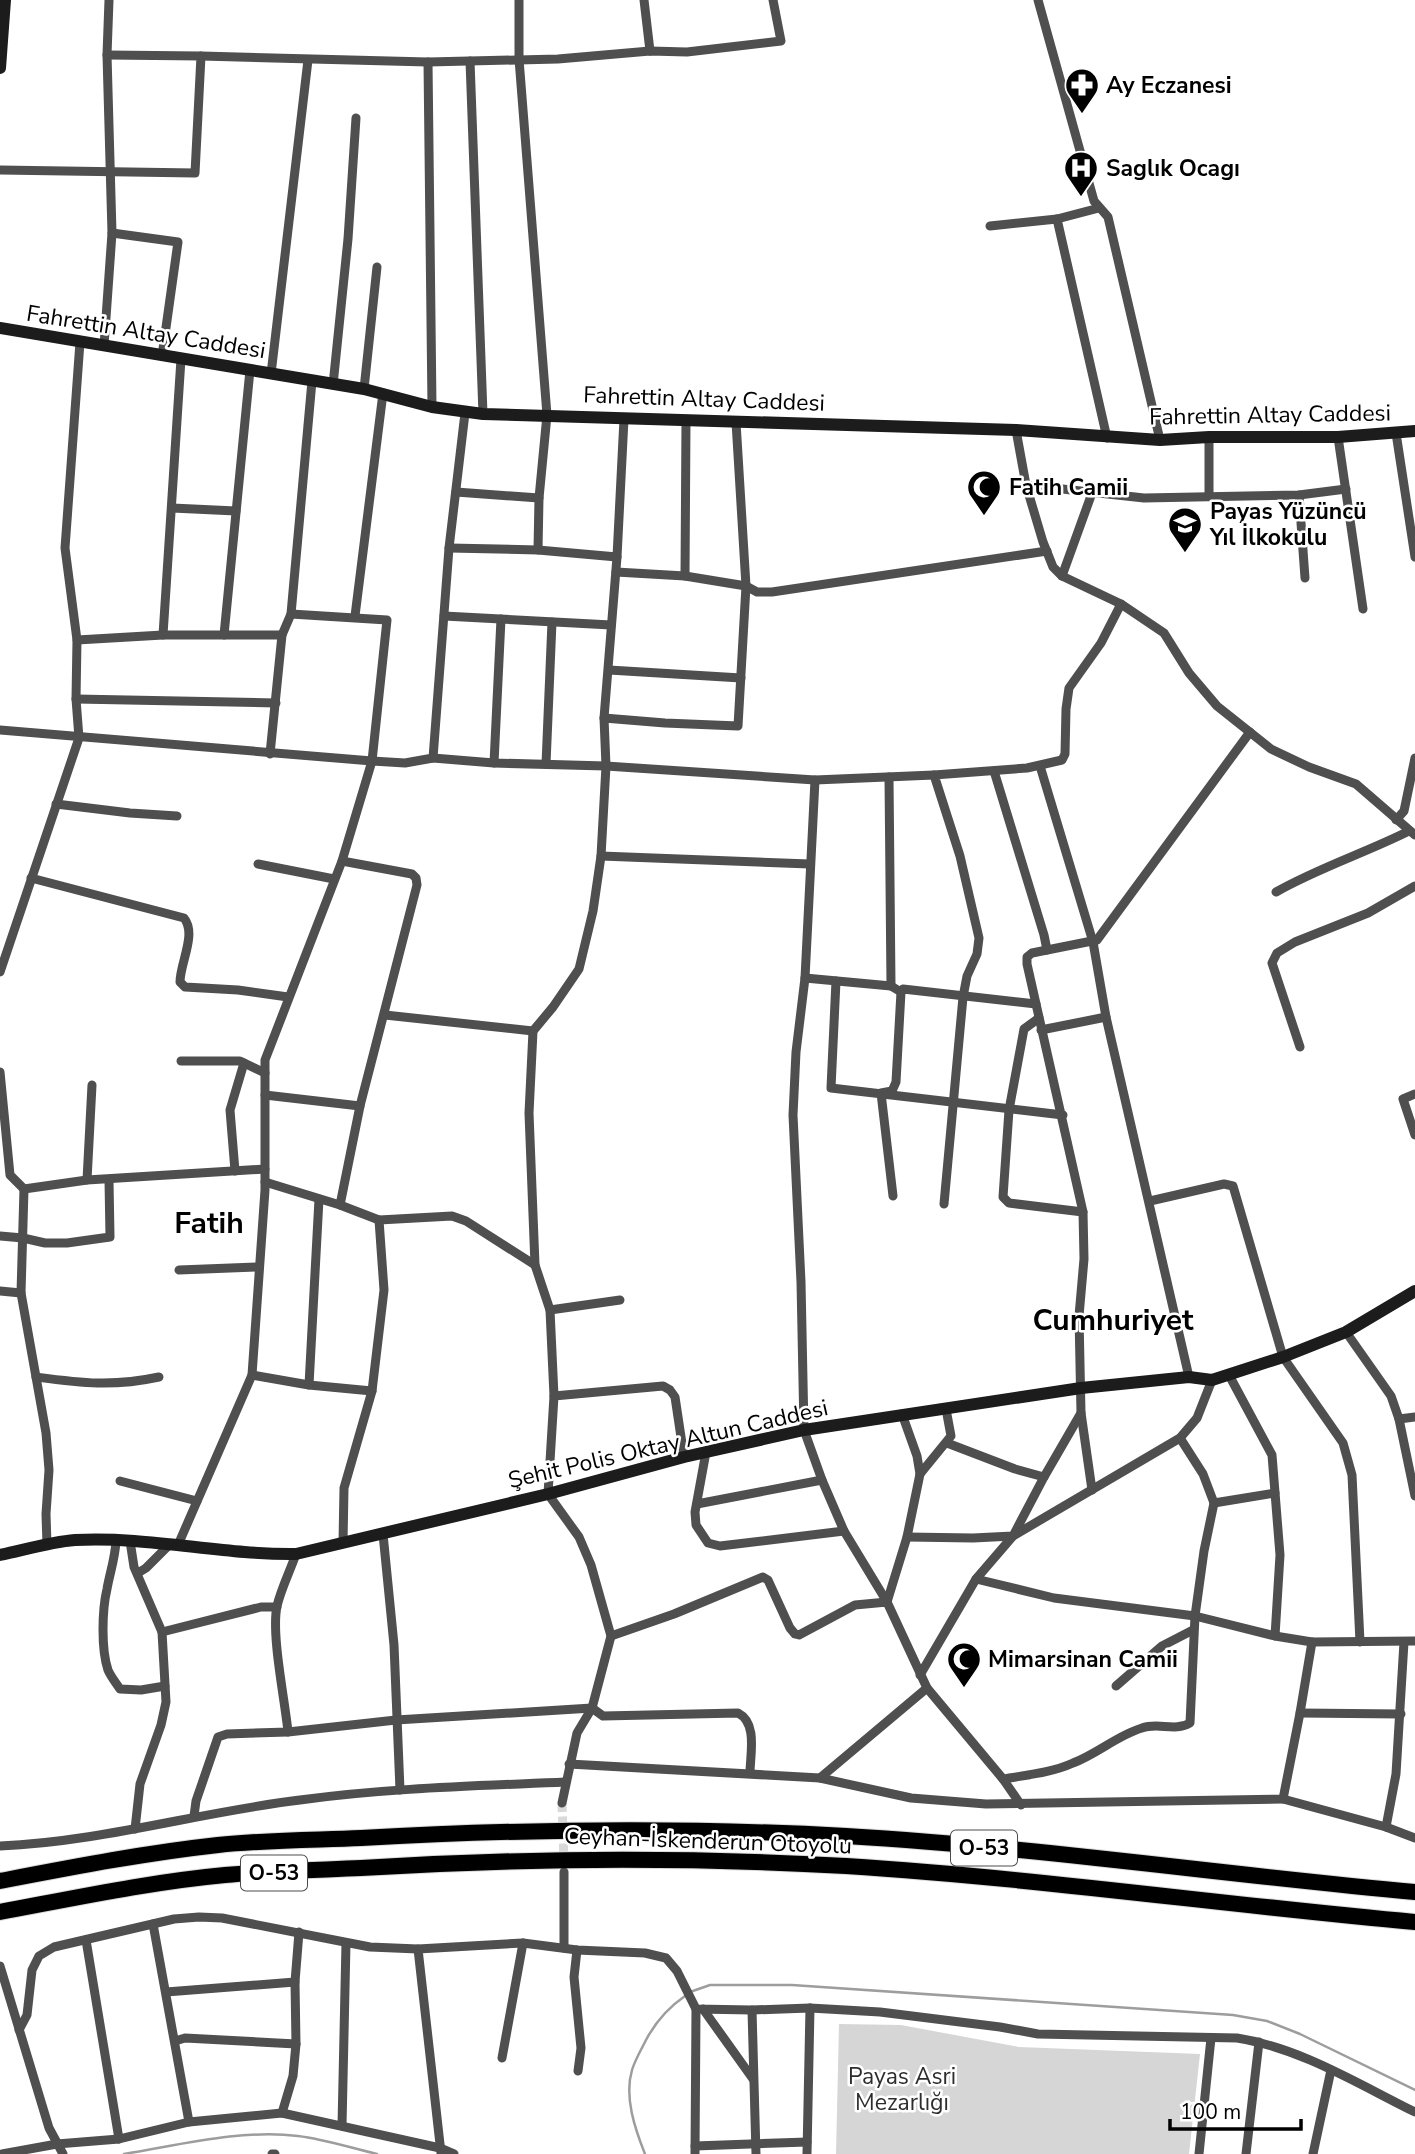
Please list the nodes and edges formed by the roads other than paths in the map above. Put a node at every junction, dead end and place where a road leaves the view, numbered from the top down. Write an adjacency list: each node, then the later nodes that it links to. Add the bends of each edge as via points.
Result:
1 (5, 0): 14 (street)
2 (109, 0): 8 (street)
3 (519, 0): 10 (street)
4 (644, 0): 7 (street)
5 (773, 0): 7 (street, via 781,41 687,52)
6 (1038, 0): 18 (street)
7 (650, 51): 10 (street)
8 (107, 55): 9 (street); 17 (street)
9 (201, 56): 11 (street); 17 (street, via 195,173)
10 (519, 59): 12 (street); 37 (street)
11 (307, 60): 13 (street); 29 (street)
12 (470, 61): 13 (street); 36 (street)
13 (428, 62): 34 (street)
14 (0, 68)
15 (356, 118): 31 (street)
16 (0, 170): 17 (street)
17 (112, 172): 21 (street)
18 (1099, 208): 19 (street); 47 (street, via 1108,217)
19 (1057, 219): 20 (street); 45 (street)
20 (990, 226)
21 (112, 233): 25 (street); 26 (street, via 178,242)
22 (377, 267): 32 (street)
23 (0, 328): 24 (street, Fahrettin Altay Caddesi)
24 (80, 342): 25 (street, Fahrettin Altay Caddesi); 78 (street, via 65,548)
25 (104, 346): 26 (street, Fahrettin Altay Caddesi)
26 (162, 356): 27 (street, Fahrettin Altay Caddesi)
27 (181, 359): 28 (street, Fahrettin Altay Caddesi); 55 (street)
28 (250, 370): 29 (street, Fahrettin Altay Caddesi); 56 (street)
29 (271, 374): 30 (street, Fahrettin Altay Caddesi)
30 (312, 381): 31 (street, Fahrettin Altay Caddesi); 69 (street)
31 (333, 385): 32 (street, Fahrettin Altay Caddesi)
32 (364, 388): 33 (street, Fahrettin Altay Caddesi)
33 (383, 393): 34 (street, Fahrettin Altay Caddesi); 70 (street)
34 (432, 407): 35 (street, Fahrettin Altay Caddesi)
35 (465, 413): 36 (street, Fahrettin Altay Caddesi); 50 (street)
36 (483, 414): 37 (street, Fahrettin Altay Caddesi)
37 (547, 415): 38 (street, Fahrettin Altay Caddesi); 54 (street)
38 (624, 419): 39 (street, Fahrettin Altay Caddesi); 60 (street)
39 (686, 420): 40 (street, Fahrettin Altay Caddesi); 63 (street)
40 (736, 422): 41 (street, Fahrettin Altay Caddesi); 66 (street)
41 (1016, 430): 45 (street, Fahrettin Altay Caddesi); 48 (street)
42 (1415, 432): 43 (street, Fahrettin Altay Caddesi)
43 (1396, 433): 44 (street, Fahrettin Altay Caddesi); 61 (street)
44 (1339, 437): 46 (street, Fahrettin Altay Caddesi); 49 (street)
45 (1107, 438): 47 (street, Fahrettin Altay Caddesi)
46 (1209, 438): 47 (street, Fahrettin Altay Caddesi); 53 (street)
47 (1160, 440)
48 (1026, 485): 51 (street); 59 (street)
49 (1346, 489): 52 (street); 68 (street)
50 (456, 492): 54 (street); 57 (street)
51 (1092, 493): 53 (street, via 1144,498); 64 (street)
52 (1299, 495): 53 (street); 65 (street)
53 (1209, 496)
54 (539, 498): 58 (street)
55 (172, 508): 56 (street); 75 (street)
56 (236, 511): 76 (street)
57 (449, 548): 58 (street); 71 (street)
58 (538, 550): 60 (street)
59 (1047, 551): 64 (street); 66 (street, via 772,592)
60 (617, 557): 62 (street)
61 (1415, 557)
62 (616, 572): 63 (street); 74 (street)
63 (685, 576): 66 (street)
64 (1062, 576): 67 (street)
65 (1304, 578)
66 (746, 586): 80 (street)
67 (1121, 604): 85 (street, via 1164,633 1217,706); 94 (street, via 1101,643 1069,688 1062,760)
68 (1363, 609)
69 (291, 614): 70 (street); 77 (street)
70 (355, 616): 90 (street, via 383,618 388,624)
71 (444, 616): 72 (street); 88 (street)
72 (501, 619): 73 (street); 91 (street)
73 (552, 622): 74 (street); 92 (street)
74 (611, 625): 79 (street)
75 (163, 635): 76 (street); 78 (street)
76 (224, 635): 77 (street)
77 (282, 635): 82 (street)
78 (76, 640): 81 (street)
79 (609, 670): 80 (street); 83 (street)
80 (741, 678): 83 (street, via 738,726)
81 (76, 699): 82 (street); 86 (street)
82 (276, 703): 87 (street)
83 (604, 718): 93 (street)
84 (0, 730): 86 (street)
85 (1250, 732): 101 (street, via 1271,749 1356,784); 113 (street)
86 (79, 738): 87 (street); 99 (street)
87 (270, 754): 90 (street)
88 (433, 758): 90 (street, via 405,763); 91 (street)
89 (1415, 758): 101 (street, via 1404,811)
90 (372, 761): 104 (street)
91 (494, 763): 92 (street)
92 (546, 764): 93 (street)
93 (606, 766): 98 (street); 103 (street)
94 (1040, 766): 95 (street); 113 (street)
95 (994, 771): 96 (street); 114 (street)
96 (934, 775): 97 (street); 121 (street, via 960,856 979,938)
97 (889, 777): 98 (street); 118 (street)
98 (816, 780): 106 (street)
99 (56, 804): 100 (street); 107 (street)
100 (177, 816)
101 (1396, 820): 102 (street)
102 (1412, 833): 110 (street)
103 (601, 856): 106 (street); 127 (street, via 579,969)
104 (342, 861): 108 (street); 123 (street, via 416,878)
105 (258, 864): 108 (street)
106 (810, 864): 116 (street)
107 (31, 878): 112 (street); 120 (street, via 184,918 189,933 180,982 185,987)
108 (334, 879): 120 (street)
109 (1415, 886): 128 (street, via 1368,913 1277,953 1272,963)
110 (1276, 892)
111 (0, 935): 112 (street)
112 (10, 938): 115 (street)
113 (1093, 942): 114 (street); 124 (street)
114 (1047, 950): 122 (street, via 1027,957)
115 (0, 972)
116 (805, 978): 117 (street); 183 (street, via 793,1115)
117 (836, 981): 118 (street); 134 (street, via 831,1088)
118 (891, 986): 119 (street)
119 (901, 992): 121 (street); 134 (street, via 896,1082 892,1091)
120 (288, 997): 132 (street, via 265,1060)
121 (963, 997): 122 (street); 137 (street)
122 (1036, 1004): 125 (street)
123 (385, 1015): 127 (street); 138 (street)
124 (1106, 1017): 126 (street); 151 (street)
125 (1039, 1018): 126 (street); 139 (street, via 1024,1029)
126 (1041, 1030): 140 (street)
127 (533, 1031): 158 (street, via 529,1113)
128 (1300, 1047)
129 (181, 1061): 130 (street)
130 (244, 1063): 132 (street); 143 (street, via 230,1110)
131 (0, 1072): 144 (street)
132 (265, 1073): 136 (street)
133 (92, 1085): 146 (street)
134 (881, 1093): 137 (street); 149 (street)
135 (1415, 1094): 141 (street, via 1403,1099)
136 (265, 1095): 138 (street); 142 (street)
137 (952, 1103): 139 (street); 152 (street)
138 (360, 1106): 153 (street)
139 (1009, 1110): 140 (street); 154 (street, via 1004,1200)
140 (1063, 1115): 154 (street)
141 (1415, 1135)
142 (265, 1169): 143 (street); 147 (street)
143 (234, 1171): 145 (street)
144 (5, 1175): 148 (street)
145 (110, 1180): 146 (street); 157 (street, via 110,1237 45,1244)
146 (88, 1181): 148 (street)
147 (265, 1182): 150 (street); 159 (street)
148 (24, 1189): 157 (street)
149 (893, 1196)
150 (319, 1199): 153 (street); 174 (street)
151 (1150, 1201): 167 (street, via 1224,1184 1233,1186); 172 (street)
152 (944, 1204)
153 (340, 1205): 155 (street)
154 (1083, 1212): 175 (street)
155 (379, 1220): 158 (street, via 452,1216); 176 (street, via 384,1290)
156 (0, 1236): 157 (street)
157 (23, 1238): 163 (street)
158 (535, 1265): 165 (street)
159 (259, 1267): 160 (street); 168 (street)
160 (179, 1270)
161 (0, 1291): 163 (street)
162 (1415, 1291): 166 (street, Şehit Polis Oktay Altun Caddesi)
163 (21, 1293): 170 (street)
164 (620, 1300): 165 (street)
165 (550, 1311): 177 (street)
166 (1346, 1332): 167 (street, Şehit Polis Oktay Altun Caddesi); 182 (street, via 1391,1396)
167 (1283, 1357): 169 (street, Şehit Polis Oktay Altun Caddesi); 220 (street, via 1348,1455)
168 (251, 1375): 174 (street); 196 (street)
169 (1229, 1375): 173 (street, Şehit Polis Oktay Altun Caddesi); 193 (street, via 1272,1455)
170 (36, 1377): 171 (street, via 96,1385); 205 (street, via 48,1451)
171 (159, 1377)
172 (1189, 1377): 173 (street, Şehit Polis Oktay Altun Caddesi); 175 (street, Şehit Polis Oktay Altun Caddesi)
173 (1212, 1380): 184 (street, via 1197,1418)
174 (309, 1385): 176 (street)
175 (1081, 1388): 178 (street, Şehit Polis Oktay Altun Caddesi); 179 (street)
176 (372, 1391): 204 (street, via 344,1488)
177 (554, 1396): 187 (street, via 663,1386 675,1398); 194 (street)
178 (946, 1409): 180 (street, Şehit Polis Oktay Altun Caddesi); 185 (street, via 951,1436)
179 (1081, 1413): 189 (street); 192 (street)
180 (902, 1414): 183 (street, Şehit Polis Oktay Altun Caddesi); 188 (street)
181 (1415, 1417): 182 (street)
182 (1399, 1419): 195 (street)
183 (804, 1430): 186 (street, Şehit Polis Oktay Altun Caddesi); 190 (street)
184 (1180, 1438): 192 (street); 197 (street, via 1203,1474)
185 (947, 1443): 188 (street); 189 (street)
186 (706, 1452): 187 (street, Şehit Polis Oktay Altun Caddesi); 198 (street)
187 (684, 1457): 194 (street, Şehit Polis Oktay Altun Caddesi)
188 (920, 1474): 202 (street)
189 (1044, 1477): 201 (street)
190 (822, 1480): 198 (street); 199 (street)
191 (120, 1481): 196 (street)
192 (1092, 1490): 201 (street)
193 (1275, 1493): 197 (street); 217 (street, via 1280,1555)
194 (548, 1494): 200 (street, Şehit Polis Oktay Altun Caddesi); 216 (street, via 579,1537 591,1564)
195 (1415, 1496)
196 (197, 1501): 206 (street)
197 (1214, 1503): 213 (street)
198 (697, 1504): 199 (street, via 696,1525 708,1543 720,1546)
199 (844, 1531): 211 (street)
200 (383, 1534): 204 (street, Şehit Polis Oktay Altun Caddesi); 229 (street)
201 (1013, 1535): 202 (street); 210 (street)
202 (906, 1536): 211 (street)
203 (123, 1541): 205 (street, Şehit Polis Oktay Altun Caddesi, via 73,1540); 206 (street, Şehit Polis Oktay Altun Caddesi); 209 (street); 223 (street, via 107,1588 104,1614 109,1672 120,1689)
204 (343, 1543): 207 (street, Şehit Polis Oktay Altun Caddesi)
205 (47, 1545): 208 (street, Şehit Polis Oktay Altun Caddesi)
206 (174, 1545): 207 (street, Şehit Polis Oktay Altun Caddesi, via 256,1555); 209 (street)
207 (296, 1554): 212 (street)
208 (0, 1555)
209 (138, 1573): 215 (street)
210 (976, 1579): 213 (street, via 1054,1598); 222 (street)
211 (887, 1602): 216 (street, via 855,1605 799,1635 790,1628 763,1577); 222 (street)
212 (277, 1606): 215 (street); 230 (street)
213 (1195, 1616): 214 (street); 217 (street)
214 (1194, 1630): 224 (street, via 1162,1646); 234 (street, via 1190,1723 1177,1728 1141,1728 1074,1763)
215 (162, 1632): 223 (street)
216 (611, 1636): 226 (street)
217 (1275, 1636): 219 (street)
218 (1415, 1641): 221 (street)
219 (1312, 1642): 220 (street); 227 (street)
220 (1360, 1642): 221 (street)
221 (1404, 1642): 228 (street)
222 (920, 1675): 225 (street)
223 (165, 1686): 242 (street, via 166,1702 141,1784)
224 (1116, 1686)
225 (927, 1688): 233 (street); 234 (street)
226 (592, 1708): 229 (street); 231 (street, via 577,1733); 232 (street, via 603,1716 738,1713 751,1729)
227 (1300, 1713): 228 (street); 237 (street)
228 (1401, 1714): 241 (street)
229 (396, 1720): 230 (street); 236 (street)
230 (288, 1732): 240 (street, via 218,1737)
231 (569, 1764): 232 (street); 235 (street)
232 (750, 1773): 233 (street)
233 (820, 1778): 239 (street, via 930,1800)
234 (1003, 1779): 239 (street)
235 (565, 1782): 236 (street); 238 (street)
236 (400, 1790): 240 (street, via 300,1799)
237 (1283, 1799): 239 (street); 241 (street)
238 (562, 1803)
239 (1021, 1804)
240 (194, 1816): 242 (street)
241 (1386, 1827): 243 (street)
242 (135, 1829): 244 (street)
243 (1415, 1838)
244 (0, 1846)
245 (564, 1872): 255 (street)
246 (0, 1881): 247 (highway, Ceyhan-İskenderun Otoyolu / O-53, via 221,1845 550,1829 715,1830 1044,1853)
247 (1415, 1892)
248 (0, 1913): 249 (highway, Ceyhan-İskenderun Otoyolu / O-53, via 225,1875 457,1862 700,1860 1041,1883)
249 (1415, 1923)
250 (153, 1924): 251 (street, via 222,1918); 252 (street); 260 (street)
251 (299, 1932): 253 (street); 259 (street)
252 (86, 1940): 264 (street, via 54,1947 39,1956 32,1970 27,2015); 277 (street)
253 (346, 1942): 256 (street); 276 (street)
254 (523, 1943): 255 (street); 256 (street); 269 (street)
255 (564, 1948): 257 (street)
256 (418, 1949): 282 (street)
257 (578, 1950): 261 (street, via 666,1958); 271 (street, via 574,1977 581,2048)
258 (0, 1969): 264 (street)
259 (295, 1982): 260 (street); 268 (street)
260 (166, 1992): 266 (street)
261 (697, 2006): 263 (street); 272 (street); 281 (street)
262 (810, 2008): 263 (street); 265 (street, via 1000,2026 1038,2034); 278 (street)
263 (752, 2010): 272 (street)
264 (19, 2030): 280 (street)
265 (1211, 2038): 267 (street); 288 (street)
266 (175, 2041): 268 (street); 275 (street)
267 (1259, 2042): 270 (street); 289 (street)
268 (296, 2044): 274 (street)
269 (502, 2058)
270 (1331, 2070): 273 (street); 290 (street)
271 (578, 2071)
272 (753, 2079): 279 (street)
273 (1415, 2112)
274 (282, 2113): 275 (street); 276 (street)
275 (189, 2122): 277 (street)
276 (342, 2126): 282 (street)
277 (119, 2138): 280 (street)
278 (807, 2142): 279 (street); 287 (street)
279 (756, 2143): 281 (street); 286 (street)
280 (57, 2144): 283 (street); 284 (street)
281 (695, 2150)
282 (440, 2151): 285 (street)
283 (1, 2153)
284 (63, 2154)
285 (454, 2154)
286 (756, 2154)
287 (807, 2154)
288 (1199, 2154)
289 (1246, 2154)
290 (1313, 2154)

